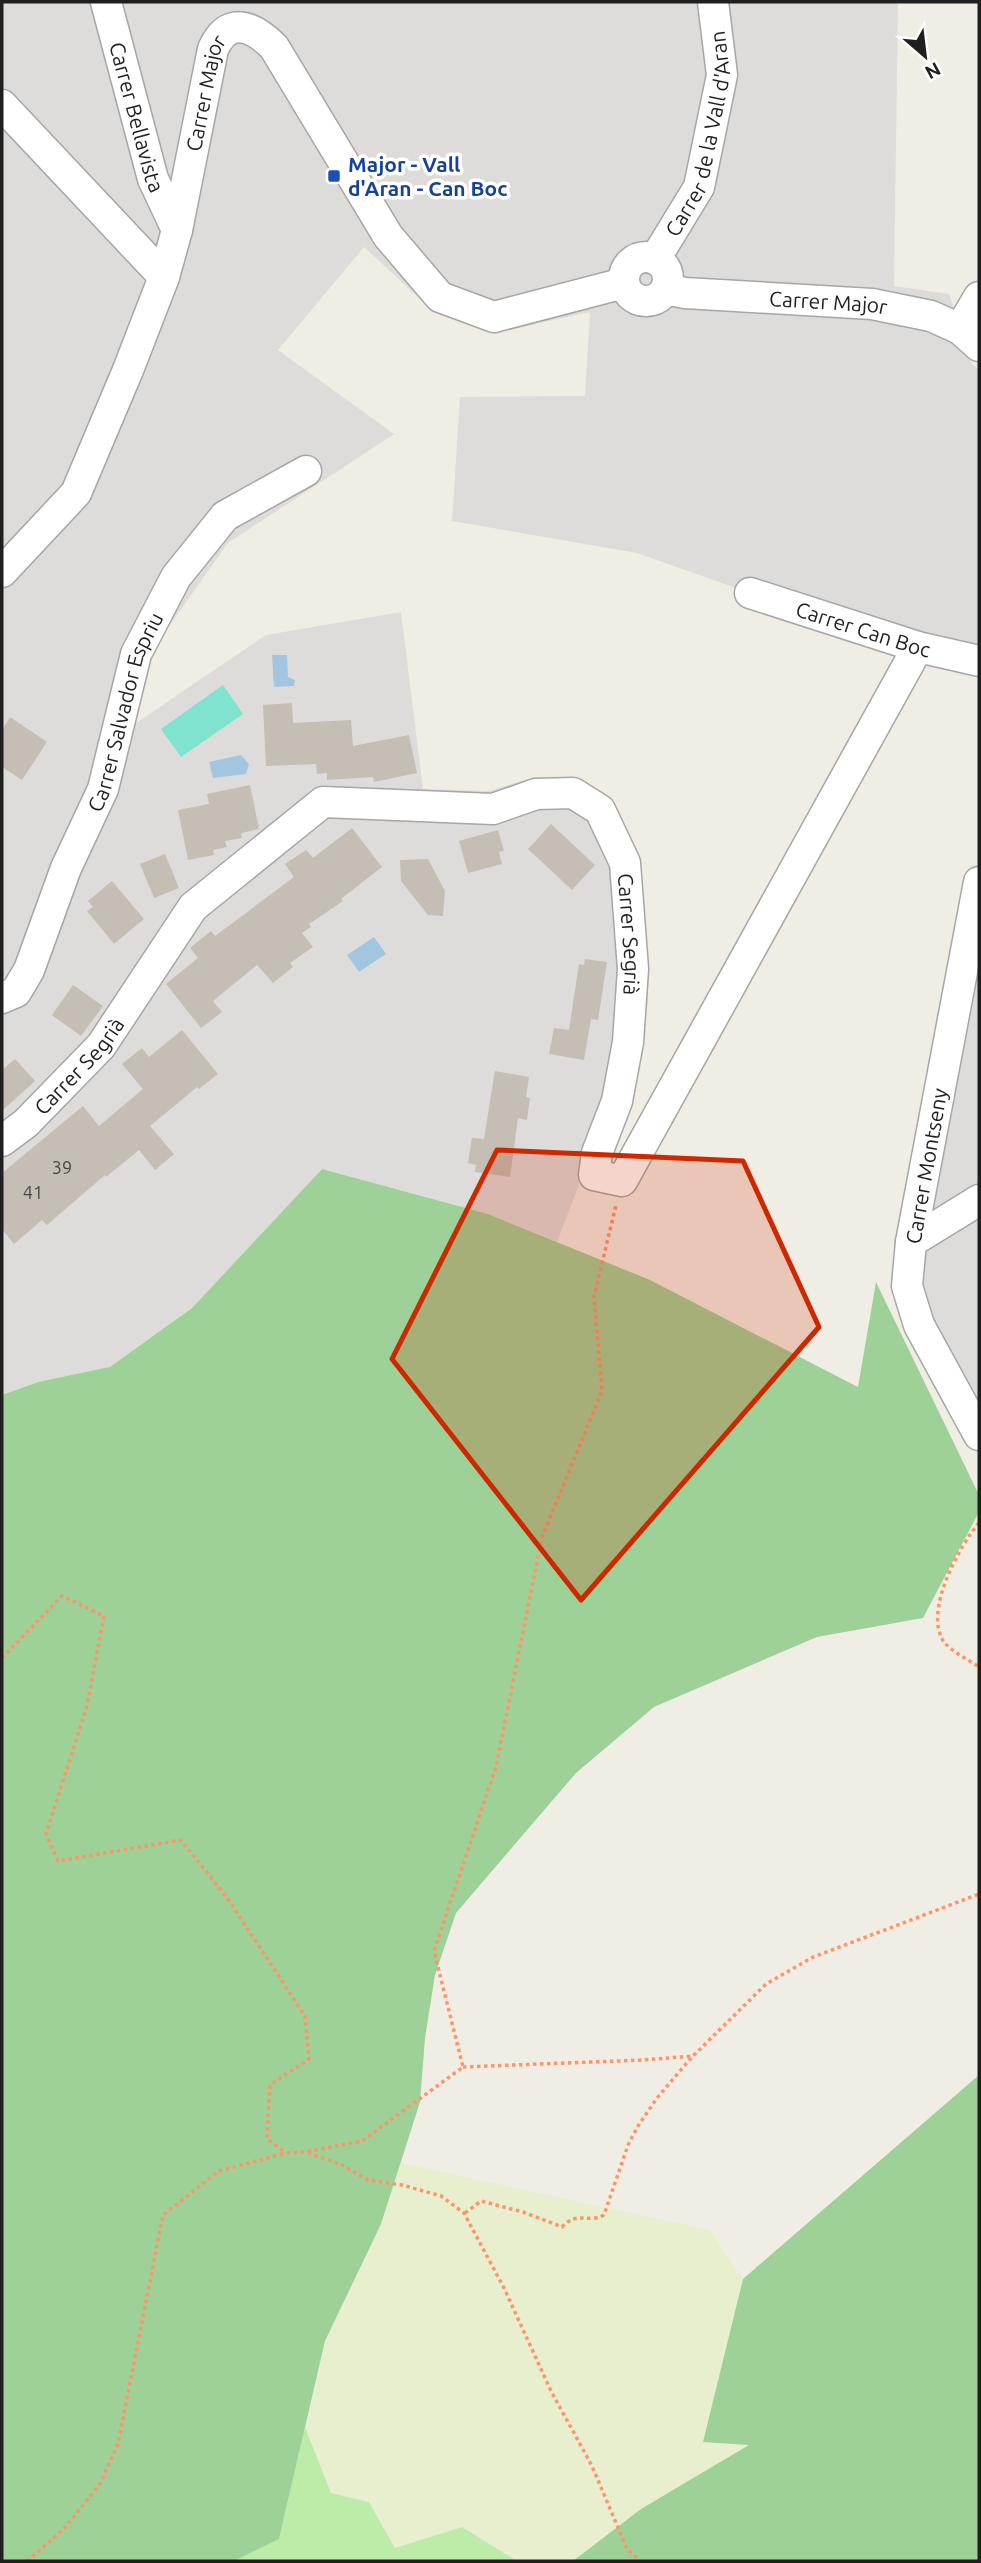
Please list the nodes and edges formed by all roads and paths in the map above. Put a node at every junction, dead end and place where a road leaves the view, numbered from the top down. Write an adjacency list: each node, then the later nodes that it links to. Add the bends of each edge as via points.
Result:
1 (106, 2): 4 (street, Carrer Bellavista, via 153,179)
2 (713, 2): 5 (street, Carrer de la Vall d'Aran, via 722,75 699,187)
3 (2, 105): 6 (street)
4 (177, 230): 6 (street, Carrer Major); 7 (street, Carrer Major, via 213,49 227,30 238,27 251,29 274,47 388,236 440,297 494,317)
5 (655, 259): 7 (street, via 633,261 625,271); 8 (street, via 667,270)
6 (164, 277): 12 (street, Carrer Major, via 76,493)
7 (624, 283): 8 (street, via 632,296 643,301 656,299)
8 (666, 289): 10 (street, Carrer Major, via 872,304 932,316)
9 (979, 297): 10 (street)
10 (970, 338)
11 (306, 471): 17 (street, Carrer Salvador Espriu, via 225,516 176,577 136,654 103,789 66,868 29,970 16,992)
12 (2, 572)
13 (750, 593): 14 (street, Carrer Can Boc)
14 (918, 647): 15 (street, Carrer Can Boc); 19 (street)
15 (979, 661)
16 (979, 882): 21 (street, Carrer Montseny)
17 (2, 998)
18 (2, 1141): 19 (street, Carrer Segrià, via 26,1123 101,1046 193,907 323,802 493,809 536,794 573,793 600,810 625,863 633,969 628,1042 617,1101 597,1153 594,1175)
19 (622, 1181): 28 (path, via 594,1297 602,1391 541,1537 496,1767 434,1951)
20 (979, 1200): 21 (street)
21 (911, 1242): 22 (street, Carrer Montseny, via 907,1286 919,1325)
22 (979, 1434)
23 (979, 1523): 25 (path, via 951,1570 937,1614 945,1643)
24 (2, 1658): 30 (path, via 62,1596 104,1616 87,1706 47,1834 58,1861 181,1840 228,1899 306,2015 309,2059 270,2085 267,2139)
25 (979, 1667)
26 (979, 1894): 27 (path, via 811,1958 766,1984)
27 (693, 2056): 28 (path); 31 (path, via 638,2126 604,2216 569,2219 562,2227 481,2200)
28 (464, 2067): 29 (path, via 362,2141)
29 (306, 2152): 30 (path); 31 (path, via 369,2180 442,2196)
30 (286, 2153): 32 (path, via 219,2171 163,2215 118,2444 100,2484 64,2529)
31 (464, 2213): 33 (path, via 592,2466 627,2549)
32 (27, 2561)
33 (640, 2561)

